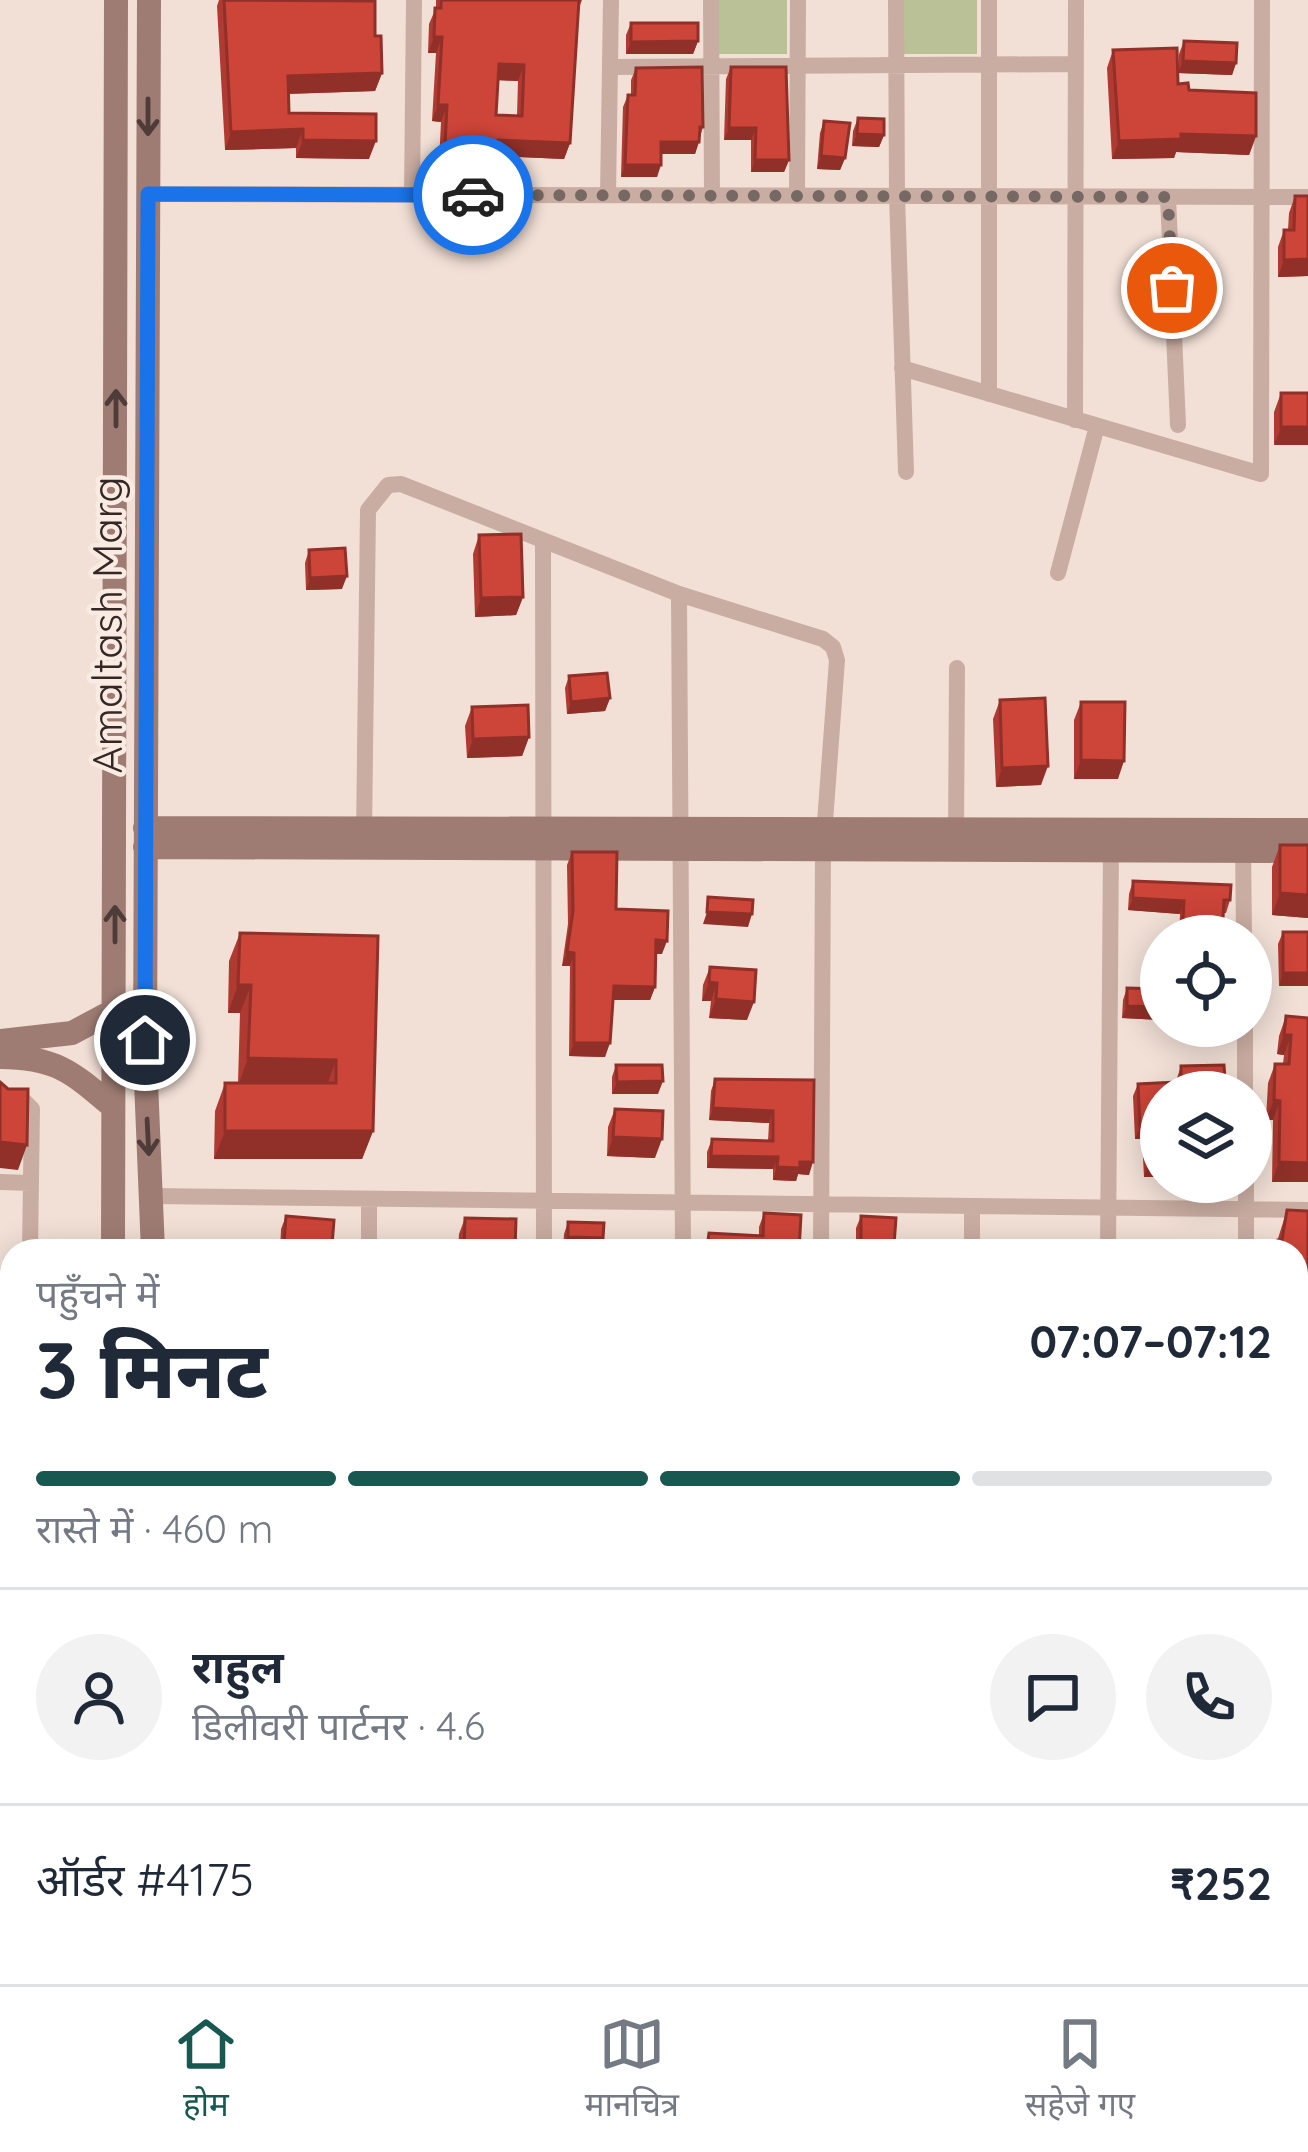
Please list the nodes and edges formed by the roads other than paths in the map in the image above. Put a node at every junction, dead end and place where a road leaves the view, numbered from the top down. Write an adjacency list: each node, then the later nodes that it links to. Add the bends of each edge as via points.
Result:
1 (116, 0): 49 (main road, Amaltash Marg, one-way to 1)
2 (149, 0): 17 (main road, Amaltash Marg, one-way to 17)
3 (414, 0): 18 (street)
4 (611, 0): 16 (street)
5 (711, 0): 15 (street)
6 (798, 0): 13 (street)
7 (896, 0): 11 (street)
8 (989, 0): 12 (street)
9 (1076, 0): 14 (street)
10 (1262, 0): 26 (street)
11 (897, 62): 12 (street); 13 (street); 22 (street)
12 (989, 62): 14 (street); 23 (street)
13 (798, 64): 15 (street); 21 (street)
14 (1076, 64): 24 (street)
15 (711, 65): 16 (street); 20 (street)
16 (610, 67): 19 (street)
17 (148, 194): 18 (street); 39 (main road, Amaltash Marg)
18 (412, 195): 19 (street)
19 (608, 195): 20 (street)
20 (712, 196): 21 (street)
21 (797, 196): 22 (street)
22 (897, 196): 23 (street); 28 (street)
23 (989, 196): 24 (street); 29 (street)
24 (1076, 197): 25 (street); 30 (street)
25 (1168, 197): 26 (street); 31 (street)
26 (1262, 197): 27 (street); 32 (street, via 1261,474)
27 (1308, 197)
28 (902, 368): 29 (street); 33 (street)
29 (989, 394): 30 (street)
30 (1075, 419): 32 (street)
31 (1178, 424)
32 (1097, 426): 35 (street)
33 (906, 472)
34 (543, 541): 36 (street); 40 (street, via 401,484 388,485 368,510); 41 (street)
35 (1058, 573)
36 (679, 593): 42 (street); 43 (street, via 833,647)
37 (957, 668): 44 (street)
38 (1308, 830): 46 (main road)
39 (146, 837): 40 (main road); 58 (main road, Amaltash Marg, one-way to 58)
40 (364, 838): 41 (main road)
41 (542, 838): 42 (main road); 60 (street)
42 (683, 839): 43 (main road); 61 (street)
43 (823, 839): 44 (main road); 63 (street)
44 (956, 840): 45 (main road)
45 (1111, 840): 46 (main road); 65 (street)
46 (1243, 840): 47 (main road); 48 (street)
47 (1308, 851)
48 (1244, 915)
49 (115, 1010): 50 (main road); 55 (main road, Amaltash Marg)
50 (63, 1035): 51 (main road); 53 (main road, via 51,1052)
51 (0, 1041)
52 (0, 1057): 53 (main road)
53 (60, 1065): 55 (main road)
54 (0, 1101): 57 (street, via 32,1109)
55 (113, 1107): 69 (main road, Amaltash Marg)
56 (0, 1182): 57 (street)
57 (30, 1183): 68 (street)
58 (151, 1196): 59 (street); 70 (main road, Amaltash Marg)
59 (369, 1200): 60 (street); 71 (street)
60 (543, 1202): 61 (street); 72 (street)
61 (683, 1203): 63 (street); 73 (street)
62 (1246, 1203): 66 (street)
63 (821, 1205): 64 (street); 74 (street)
64 (972, 1206): 65 (street); 75 (street)
65 (1108, 1208): 66 (street); 76 (street)
66 (1246, 1209): 67 (street); 77 (street)
67 (1308, 1210)
68 (30, 1239)
69 (113, 1239)
70 (153, 1239)
71 (369, 1239)
72 (544, 1239)
73 (683, 1239)
74 (821, 1239)
75 (972, 1239)
76 (1108, 1239)
77 (1246, 1239)

